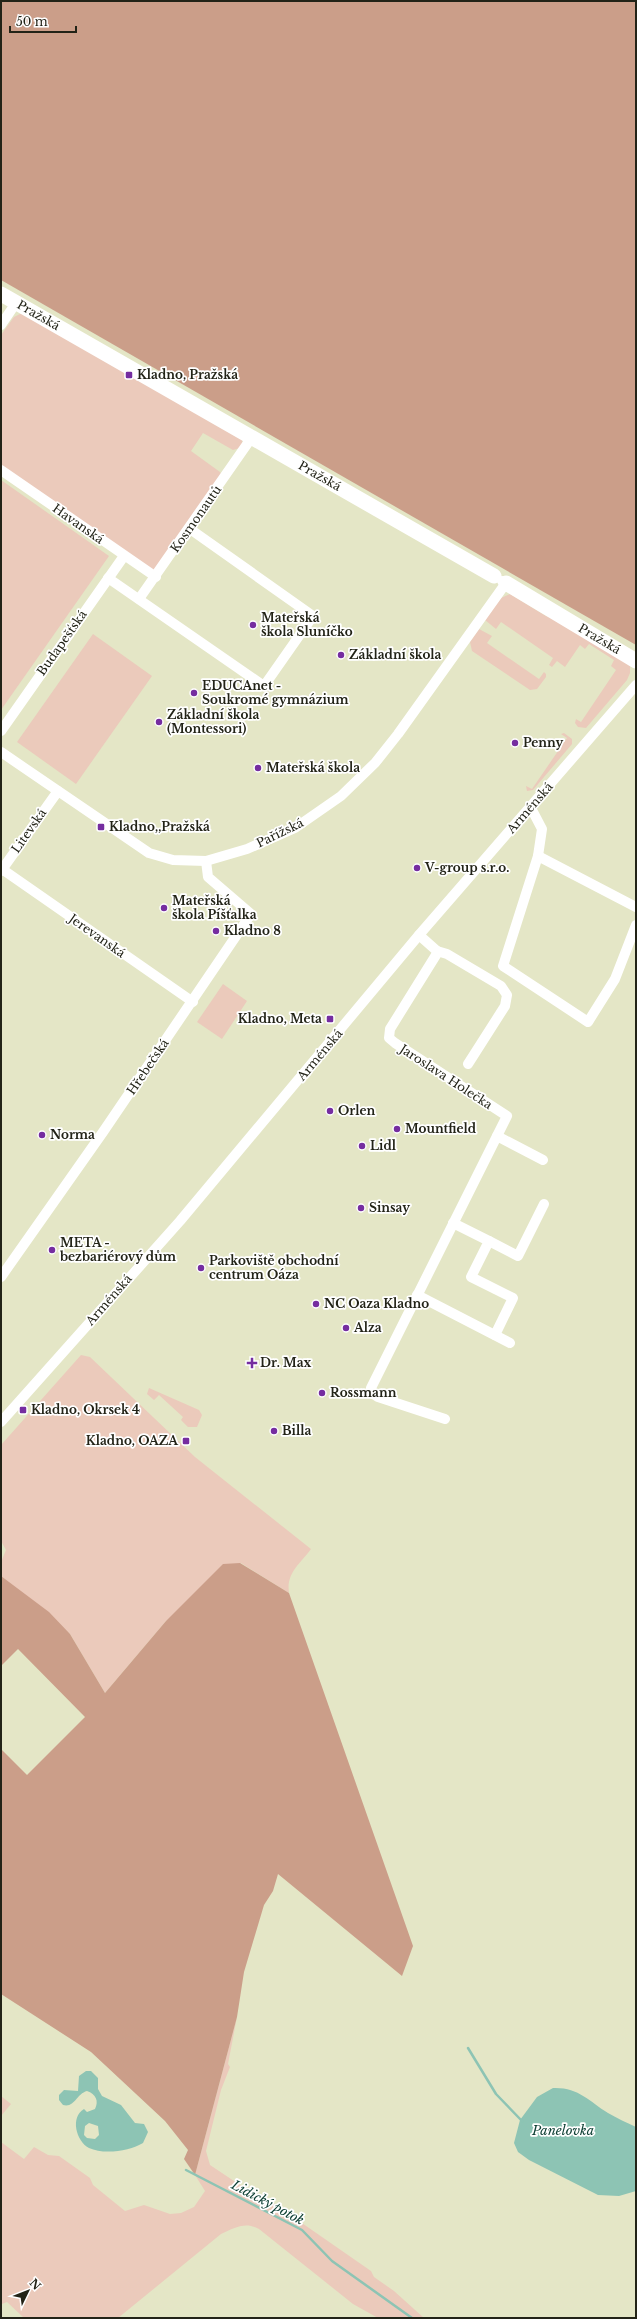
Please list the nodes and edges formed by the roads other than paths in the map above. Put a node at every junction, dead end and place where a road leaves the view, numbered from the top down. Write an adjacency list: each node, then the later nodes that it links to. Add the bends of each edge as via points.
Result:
1 (1, 294): 2 (street, Pražská)
2 (16, 303): 3 (street); 4 (street, Pražská)
3 (1, 325)
4 (252, 437): 6 (street, Kosmonautů); 10 (street, Pražská)
5 (1, 470): 7 (street, Havanská)
6 (190, 529): 8 (street, Kosmonautů); 11 (street, via 313,616 264,686)
7 (124, 556): 8 (street, Havanská); 9 (street, Budapešťská)
8 (156, 577): 11 (street, Kosmonautů)
9 (108, 578): 11 (street); 14 (street, Budapešťská)
10 (500, 579): 12 (street, Pražská); 19 (street, Pařížská, via 398,734 375,763 341,796 295,828 246,849)
11 (140, 599)
12 (636, 661)
13 (636, 685): 17 (street, Arménská)
14 (1, 730)
15 (1, 752): 16 (street, Pařížská)
16 (58, 791): 19 (street, Pařížská, via 149,853 173,860); 20 (street, Litevská)
17 (531, 808): 18 (street, via 542,829); 23 (street, Arménská)
18 (538, 856): 21 (street); 22 (street, via 503,966 588,1022 615,978)
19 (206, 861): 25 (street, Hřebečská, via 208,876 251,914)
20 (2, 870): 25 (street, Jerevanská)
21 (636, 907)
22 (636, 924)
23 (419, 936): 24 (street, Jaroslava Holečka); 37 (street, Arménská, via 180,1220)
24 (437, 951): 26 (street, Jaroslava Holečka, via 447,954 501,986 507,995 505,1006); 27 (street, Jaroslava Holečka, via 390,1029 389,1038 507,1116)
25 (192, 1002): 32 (street, Hřebečská)
26 (468, 1064)
27 (497, 1136): 28 (street); 30 (street)
28 (543, 1160)
29 (544, 1204): 31 (street, via 518,1256)
30 (453, 1223): 31 (street); 33 (street)
31 (489, 1241): 34 (street, via 471,1277 513,1298)
32 (1, 1278)
33 (417, 1295): 34 (street); 36 (street, via 370,1388 372,1394 378,1397)
34 (494, 1335): 35 (street)
35 (510, 1343)
36 (445, 1419)
37 (1, 1422)

